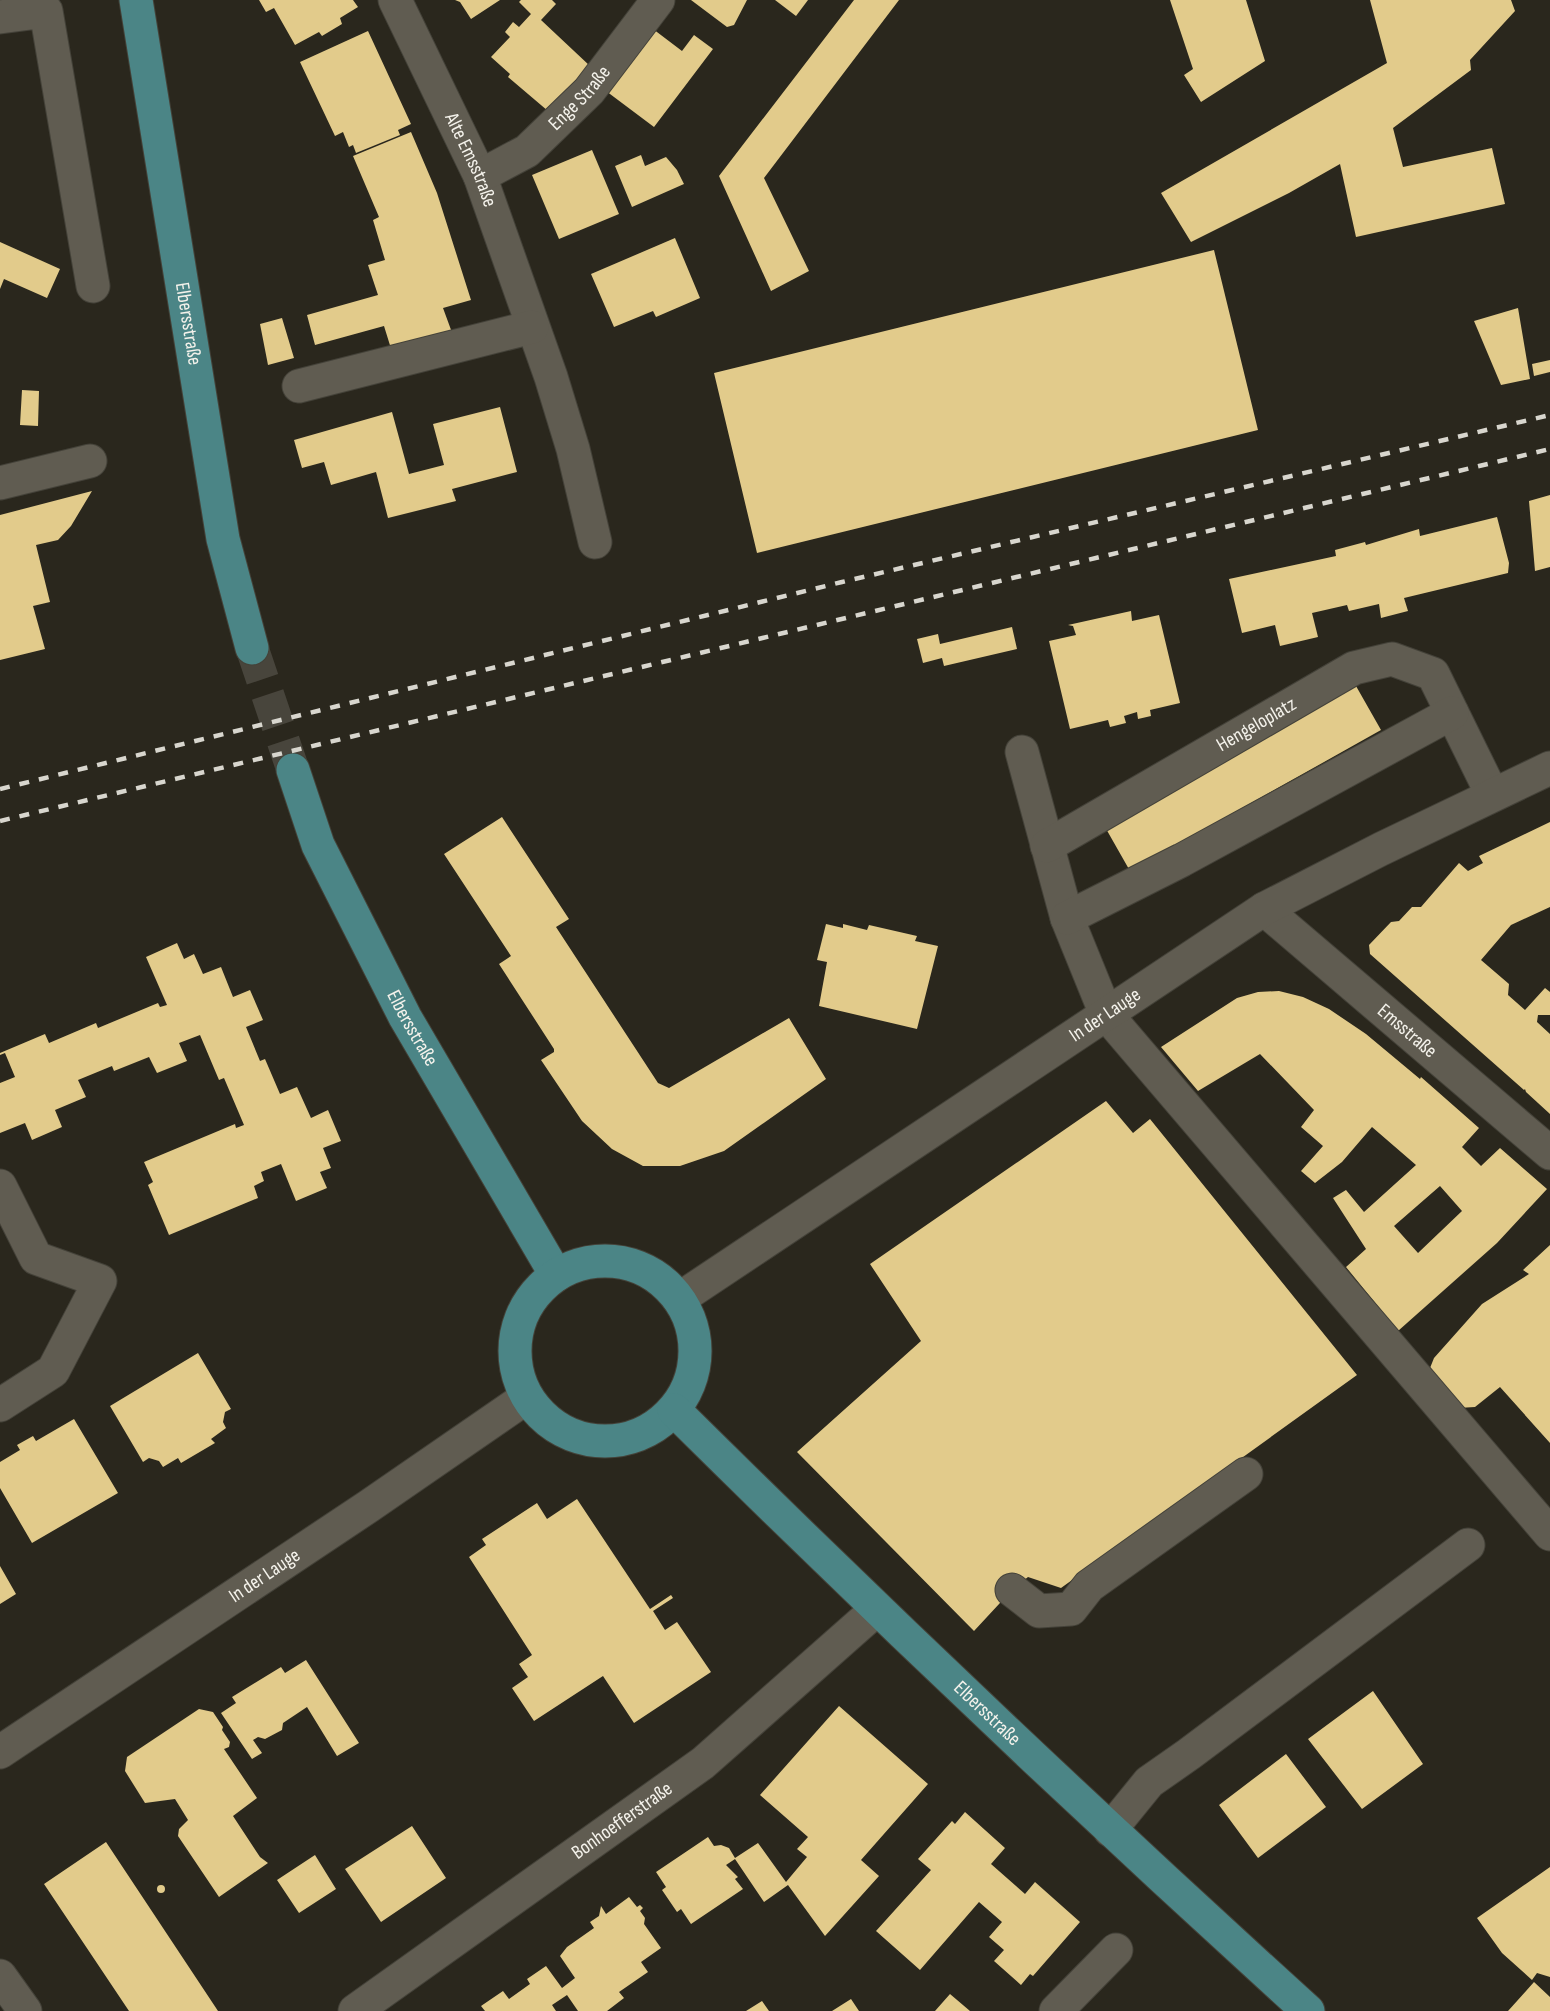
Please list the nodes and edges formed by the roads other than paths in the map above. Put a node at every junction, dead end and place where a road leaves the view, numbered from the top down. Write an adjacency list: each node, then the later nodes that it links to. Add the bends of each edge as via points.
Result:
1 (136, 0): 12 (main road, Elbersstraße, via 223,539)
2 (395, 0): 5 (street, Alte Emsstraße)
3 (658, 0): 5 (street, Enge Straße, via 589,91 526,151)
4 (0, 17): 6 (street, via 46,11)
5 (480, 176): 7 (street, Alte Emsstraße)
6 (93, 286)
7 (532, 327): 8 (street); 11 (street, Alte Emsstraße, via 573,448)
8 (299, 386)
9 (90, 461): 10 (street)
10 (0, 483)
11 (595, 542)
12 (252, 648)
13 (1452, 713): 17 (street, Hengeloplatz); 18 (street, Hengeloplatz, via 1434,674 1392,658 1354,668); 20 (street)
14 (1022, 752): 18 (street)
15 (1550, 768): 17 (street, In der Lauge)
16 (293, 770): 24 (main road, Elbersstraße, via 318,845 405,1017)
17 (1492, 794): 19 (street, In der Lauge)
18 (1047, 846): 20 (street)
19 (1264, 909): 21 (street, In der Lauge); 22 (street, Emsstraße)
20 (1067, 918): 21 (street)
21 (1106, 1014): 25 (street, In der Lauge); 30 (street)
22 (1550, 1153)
23 (0, 1186): 27 (street, via 36,1258 100,1281 53,1371)
24 (556, 1275): 25 (main road, via 599,1261 622,1262 644,1269); 26 (main road, via 536,1294 522,1317 515,1344 517,1371)
25 (679, 1299): 28 (main road, via 692,1326 695,1355 689,1384)
26 (527, 1397): 28 (main road, via 542,1416 562,1431 585,1440 609,1442 633,1437 656,1426); 34 (street, In der Lauge)
27 (0, 1405)
28 (674, 1410): 33 (main road, Elbersstraße)
29 (1246, 1474): 32 (street, via 1089,1586 1071,1609 1039,1611)
30 (1550, 1534)
31 (1468, 1545): 35 (street, via 1149,1782)
32 (1012, 1590)
33 (876, 1610): 35 (main road, Elbersstraße); 39 (street, Bonhoefferstraße, via 703,1763)
34 (0, 1752)
35 (1110, 1830): 41 (main road, Elbersstraße)
36 (1116, 1950): 40 (street)
37 (0, 1976): 38 (street)
38 (25, 2011)
39 (355, 2011)
40 (1056, 2011)
41 (1308, 2011)

